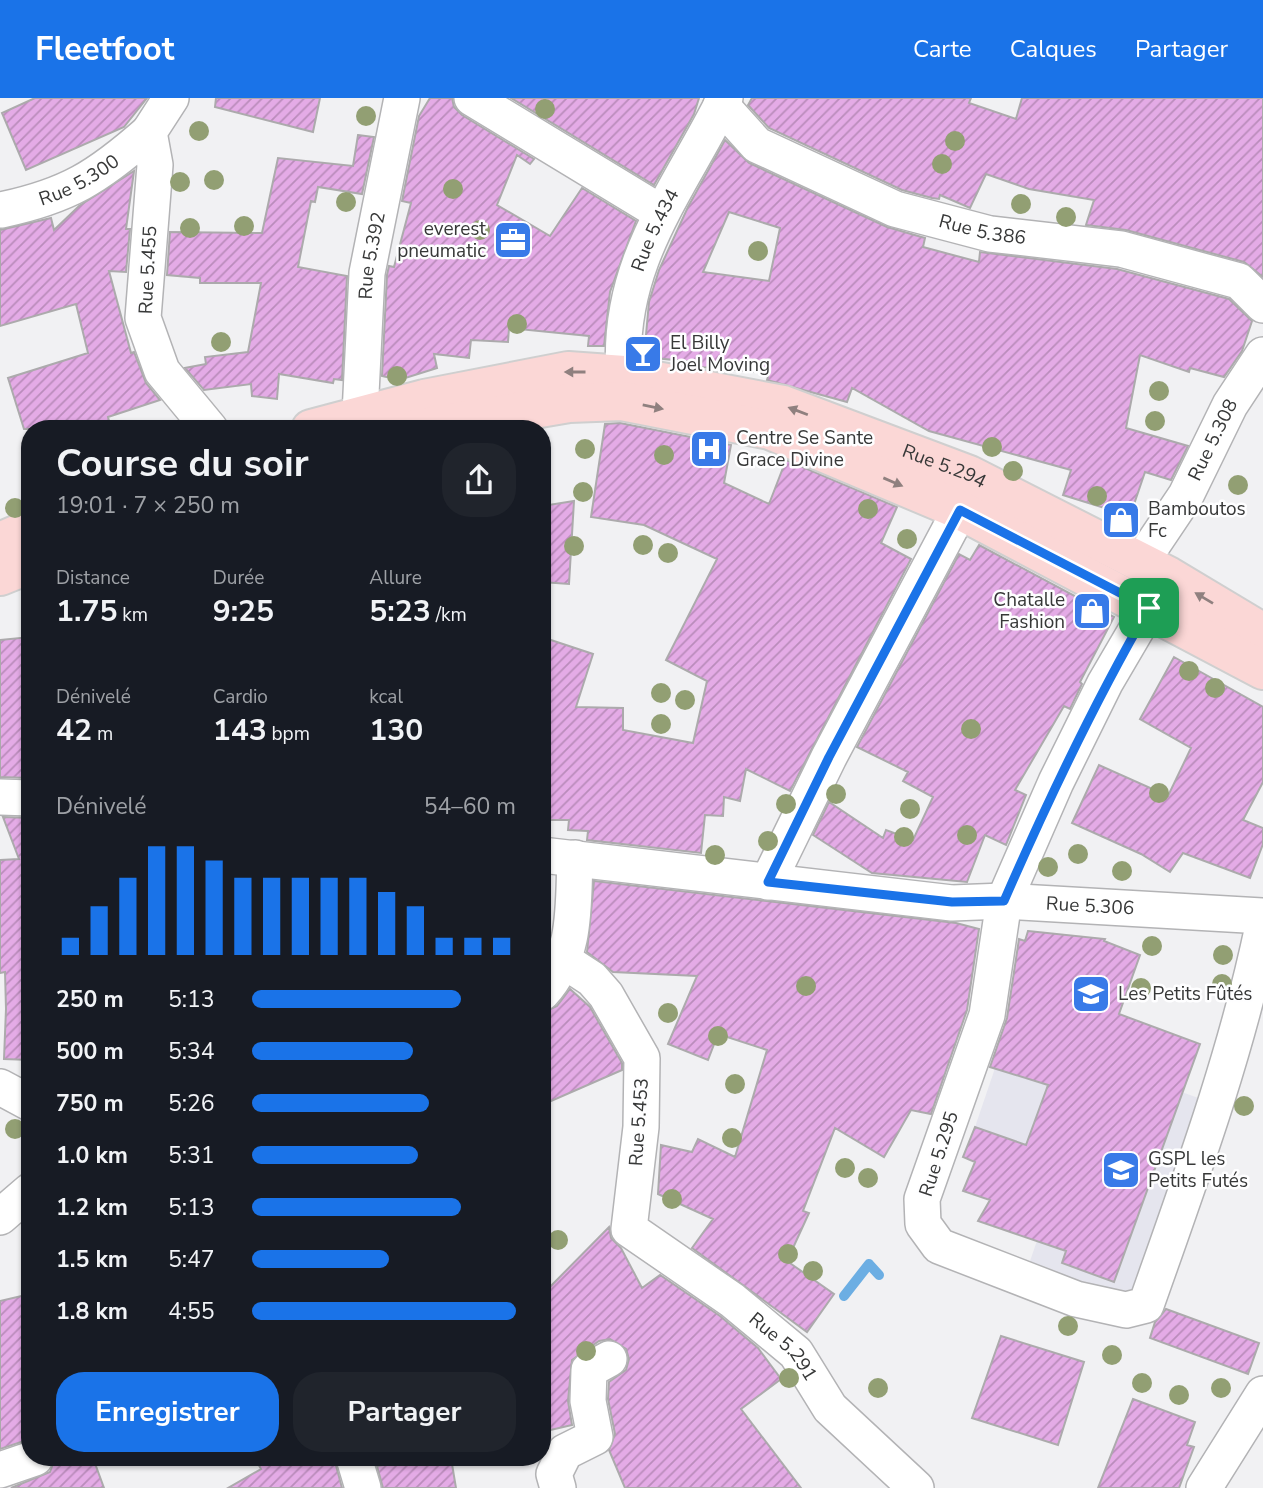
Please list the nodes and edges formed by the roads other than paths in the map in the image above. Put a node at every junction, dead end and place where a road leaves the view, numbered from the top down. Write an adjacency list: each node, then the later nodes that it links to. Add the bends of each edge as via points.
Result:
1 (170, 98): 5 (street)
2 (402, 98): 11 (street, Rue 5.392, via 367,272)
3 (472, 98): 7 (street)
4 (723, 102): 7 (street, Rue 5.434); 8 (street, Rue 5.386, via 757,145 895,209 990,234 1121,249 1239,281)
5 (149, 132): 6 (street, Rue 5.300, via 93,178 39,202); 12 (street, Rue 5.455, via 155,165 143,317 162,371)
6 (0, 210)
7 (660, 212): 10 (street, Rue 5.434, via 625,307)
8 (1263, 305)
9 (1263, 355): 18 (street, Rue 5.308, via 1230,405 1186,495)
10 (624, 374): 11 (main road, Rue 5.294, one-way to 11, via 568,371); 18 (main road, Rue 5.294, one-way to 10, via 969,475 783,405)
11 (360, 414): 13 (main road, Rue 5.294)
12 (203, 420)
13 (340, 420)
14 (469, 420): 15 (main road, Rue 5.294, one-way to 15, via 569,403 622,401 770,430)
15 (960, 510): 21 (main road, Rue 5.294); 27 (street)
16 (21, 533): 17 (main road)
17 (0, 542)
18 (1141, 562): 22 (main road, Rue 5.294, one-way to 18)
19 (21, 568): 20 (main road)
20 (0, 576)
21 (1149, 608): 23 (main road, Rue 5.294); 28 (street, Rue 5.295, via 1062,769)
22 (1263, 633)
23 (1263, 670)
24 (0, 797): 25 (street)
25 (21, 798)
26 (559, 857): 27 (street, Rue 5.306); 31 (street, via 572,936)
27 (768, 882): 28 (street, Rue 5.306, via 952,902)
28 (1004, 901): 29 (street, Rue 5.306); 30 (street, Rue 5.295, via 987,1015 922,1199 923,1224 939,1246 1076,1299 1126,1310 1146,1305 1222,1085)
29 (1263, 916)
30 (1263, 926)
31 (564, 960): 32 (street); 37 (street, Rue 5.453, via 606,995 642,1058 641,1126)
32 (551, 980)
33 (0, 1087): 34 (street)
34 (21, 1098)
35 (21, 1199): 36 (street)
36 (0, 1217)
37 (629, 1229): 45 (street, Rue 5.291, via 732,1300 796,1353 830,1408)
38 (609, 1359): 44 (street, via 589,1370 588,1401 595,1437 565,1452 554,1474)
39 (1263, 1394): 46 (street)
40 (21, 1463): 42 (street)
41 (356, 1466): 43 (street)
42 (0, 1470)
43 (363, 1488)
44 (558, 1488)
45 (916, 1488)
46 (1204, 1488)

